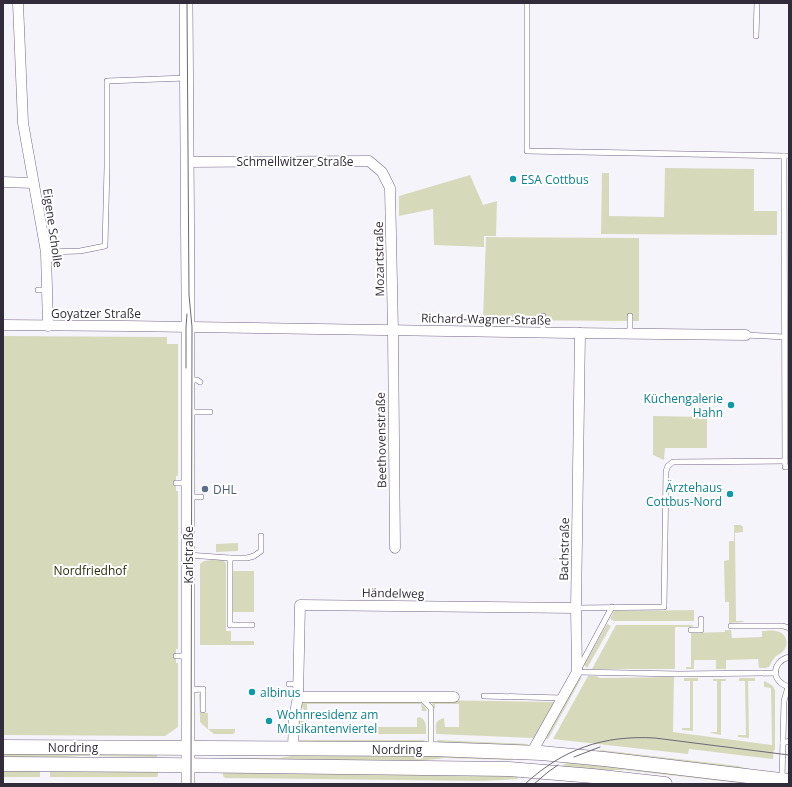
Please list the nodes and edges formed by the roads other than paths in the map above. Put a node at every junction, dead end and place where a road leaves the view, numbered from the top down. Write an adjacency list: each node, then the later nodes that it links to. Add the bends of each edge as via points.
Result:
1 (18, 3): 10 (street, Eigene Scholle, via 24,123)
2 (186, 3): 6 (street)
3 (527, 3): 7 (lane, via 527,151)
4 (757, 3): 5 (lane)
5 (756, 36)
6 (186, 78): 8 (street); 13 (lane, via 107,81 105,246 80,251)
7 (786, 156): 12 (lane)
8 (186, 162): 11 (street, Schmellwitzer Straße, via 369,161 382,172); 18 (street)
9 (3, 182): 10 (street, Eigene Scholle)
10 (33, 183): 13 (street, Eigene Scholle)
11 (390, 188): 19 (street, Mozartstraße)
12 (787, 193): 24 (lane)
13 (46, 252): 17 (street, Eigene Scholle, via 43,290)
14 (543, 316): 20 (lane)
15 (630, 316): 22 (lane)
16 (3, 325): 17 (street, Goyatzer Straße)
17 (48, 326): 18 (street, Goyatzer Straße)
18 (188, 327): 19 (street, Richard-Wagner-Straße); 25 (street, Karlstraße, via 196,380)
19 (393, 330): 20 (street, Richard-Wagner-Straße); 30 (street, Beethovenstraße)
20 (543, 333): 21 (street, Richard-Wagner-Straße)
21 (580, 334): 22 (street, Richard-Wagner-Straße); 34 (street, Bachstraße)
22 (630, 334): 23 (street, Richard-Wagner-Straße)
23 (746, 335): 24 (lane, Richard-Wagner-Straße)
24 (784, 337): 27 (lane)
25 (188, 412): 26 (lane); 31 (street, Karlstraße, via 182,483 194,497)
26 (210, 412)
27 (785, 461): 28 (lane, via 785,467); 33 (lane, via 673,462 668,466 664,607)
28 (789, 467)
29 (261, 536): 32 (lane, via 261,551 254,556)
30 (395, 548)
31 (188, 555): 32 (lane); 44 (street, Karlstraße, via 182,656)
32 (230, 558): 36 (lane, via 230,625)
33 (612, 607): 34 (lane); 41 (lane)
34 (576, 608): 41 (street, Bachstraße); 46 (street, Händelweg, via 300,605 294,684)
35 (701, 619): 39 (lane, via 701,630)
36 (252, 625)
37 (731, 626): 38 (lane)
38 (789, 628)
39 (691, 630)
40 (789, 657): 42 (lane, via 778,663)
41 (577, 672): 42 (lane); 49 (street)
42 (776, 673): 43 (lane, via 779,682)
43 (788, 687): 52 (lane, via 784,700)
44 (188, 690): 50 (lane, via 203,690); 54 (street, Karlstraße)
45 (484, 696): 49 (lane)
46 (298, 697): 47 (street); 55 (street, Händelweg)
47 (421, 697): 48 (street); 56 (lane, via 431,708)
48 (454, 697)
49 (562, 698): 57 (street)
50 (203, 710)
51 (789, 741): 52 (lane)
52 (783, 743): 61 (lane)
53 (3, 747): 54 (main road, Nordring)
54 (188, 748): 55 (main road, Nordring); 59 (street, Karlstraße)
55 (292, 749): 56 (main road, Nordring)
56 (431, 749): 57 (main road, Nordring)
57 (532, 752): 60 (main road); 61 (main road, Nordring)
58 (3, 764): 59 (main road, Nordring)
59 (188, 765): 60 (main road, Nordring); 62 (street, Karlstraße)
60 (520, 770): 63 (main road, Nordring)
61 (784, 782)
62 (188, 784)
63 (664, 784)

